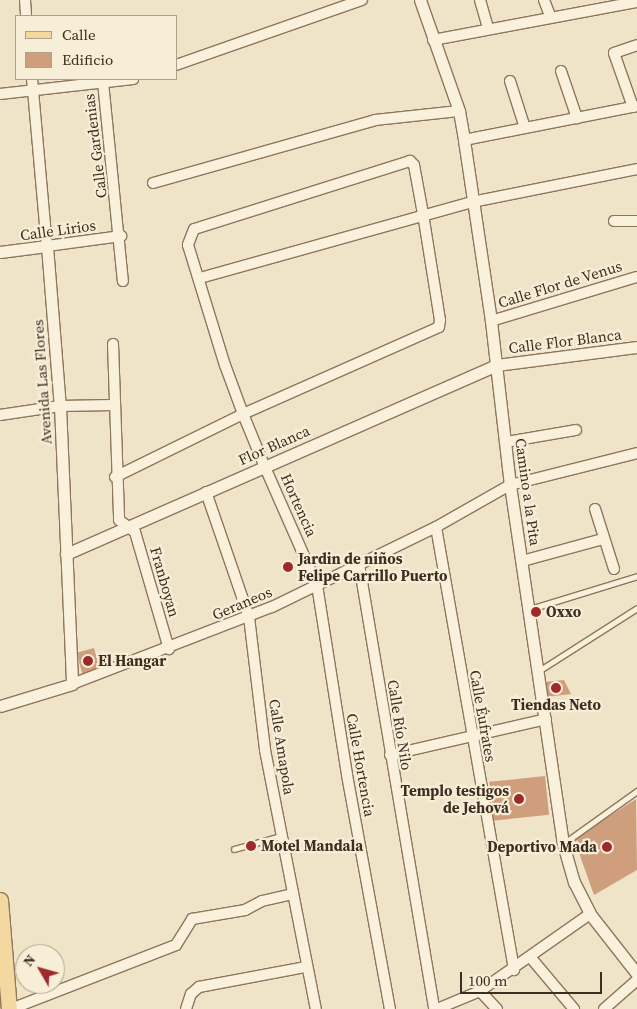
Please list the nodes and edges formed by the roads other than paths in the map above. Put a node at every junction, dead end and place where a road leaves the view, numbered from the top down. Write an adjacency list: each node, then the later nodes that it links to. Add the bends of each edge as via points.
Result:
1 (25, 0): 8 (street)
2 (362, 0): 13 (street)
3 (420, 0): 11 (street, Camino a la Pita)
4 (480, 0): 10 (street)
5 (544, 0): 9 (street)
6 (637, 2): 7 (street)
7 (607, 3): 9 (street)
8 (26, 15)
9 (550, 16): 10 (street)
10 (488, 28): 11 (street)
11 (432, 40): 22 (street, Camino a la Pita)
12 (637, 45): 21 (street, via 614,53)
13 (178, 64)
14 (561, 71): 23 (street)
15 (32, 80): 19 (street, Avenida Las Flores)
16 (123, 80): 18 (street)
17 (510, 81): 24 (street)
18 (103, 82): 19 (street); 32 (street, Calle Gardenias)
19 (34, 90): 20 (street); 33 (street, Avenida Las Flores)
20 (0, 94)
21 (635, 106): 23 (street)
22 (459, 111): 25 (street, Camino a la Pita); 27 (street, via 375,120)
23 (577, 118): 24 (street)
24 (525, 128): 25 (street)
25 (464, 140): 28 (street, Camino a la Pita)
26 (637, 170): 28 (street)
27 (153, 183)
28 (472, 202): 29 (street); 38 (street, Camino a la Pita)
29 (423, 214): 36 (street); 36 (street, Hortencia, via 414,165 406,160 194,229 188,245); 44 (street, via 439,327)
30 (614, 221): 31 (street)
31 (637, 221)
32 (121, 236): 33 (street, Calle Lirios); 37 (street, Calle Gardenias)
33 (47, 246): 34 (street, Calle Lirios); 43 (street, Avenida Las Flores)
34 (0, 252)
35 (637, 276): 38 (street, Calle Flor de Venus)
36 (200, 278): 44 (street, Hortencia)
37 (123, 281)
38 (492, 321): 41 (street, Camino a la Pita)
39 (113, 344): 42 (street, Franboyan)
40 (637, 347): 41 (street, Calle Flor Blanca)
41 (496, 365): 47 (street, Camino a la Pita); 49 (street, Flor Blanca)
42 (113, 405): 43 (street); 50 (street, Franboyan)
43 (60, 406): 45 (street); 57 (street, Avenida Las Flores)
44 (243, 414): 49 (street, Hortencia); 50 (street)
45 (0, 415)
46 (576, 430): 47 (street)
47 (506, 442): 51 (street, Camino a la Pita)
48 (637, 453): 51 (street, Geraneos)
49 (264, 465): 52 (street, Flor Blanca); 62 (street, Hortencia)
50 (115, 477): 54 (street, Franboyan, via 119,520)
51 (510, 485): 55 (street, Geraneos); 58 (street, Camino a la Pita)
52 (206, 492): 54 (street, Flor Blanca); 65 (street, Calle Amapola)
53 (595, 509): 56 (street)
54 (126, 526): 57 (street, Flor Blanca); 66 (street, Franboyan, via 135,532)
55 (436, 526): 59 (street, Geraneos); 71 (street, Calle Éufrates)
56 (603, 539): 58 (street); 60 (street)
57 (66, 554): 68 (street, Avenida Las Flores)
58 (522, 561): 64 (street, Camino a la Pita)
59 (360, 564): 62 (street, Geraneos); 72 (street, Calle Río Nilo)
60 (614, 569)
61 (637, 576): 64 (lane)
62 (317, 585): 65 (street, Geraneos); 89 (street, Calle Hortencia, via 347,775)
63 (637, 608): 67 (lane)
64 (530, 609): 67 (street, Camino a la Pita)
65 (248, 617): 66 (street, Geraneos); 74 (street, Calle Amapola, via 266,750)
66 (169, 649): 68 (street, Geraneos)
67 (540, 670): 70 (street, Camino a la Pita)
68 (72, 684): 69 (street, Geraneos)
69 (0, 706)
70 (546, 719): 71 (street); 75 (street, Camino a la Pita)
71 (471, 735): 72 (street); 82 (street, Calle Éufrates)
72 (390, 755): 90 (street, Calle Río Nilo)
73 (637, 792): 75 (lane)
74 (282, 836): 76 (lane); 77 (street, Calle Amapola)
75 (563, 844): 79 (street, Camino a la Pita, via 574,882)
76 (234, 850)
77 (293, 894): 81 (street, Calle Amapola); 86 (street, via 262,901 245,910 192,919 176,945)
78 (0, 900): 86 (main road)
79 (590, 914): 80 (street); 83 (street, Camino a la Pita)
80 (531, 958): 82 (street); 92 (street)
81 (306, 967): 87 (street, via 199,987 191,994); 88 (street, Calle Amapola)
82 (514, 970): 85 (street)
83 (637, 974)
84 (637, 980): 93 (street)
85 (480, 991): 90 (street); 91 (street)
86 (10, 1009)
87 (186, 1009)
88 (316, 1009)
89 (390, 1009)
90 (435, 1009)
91 (497, 1009)
92 (574, 1009)
93 (604, 1009)

